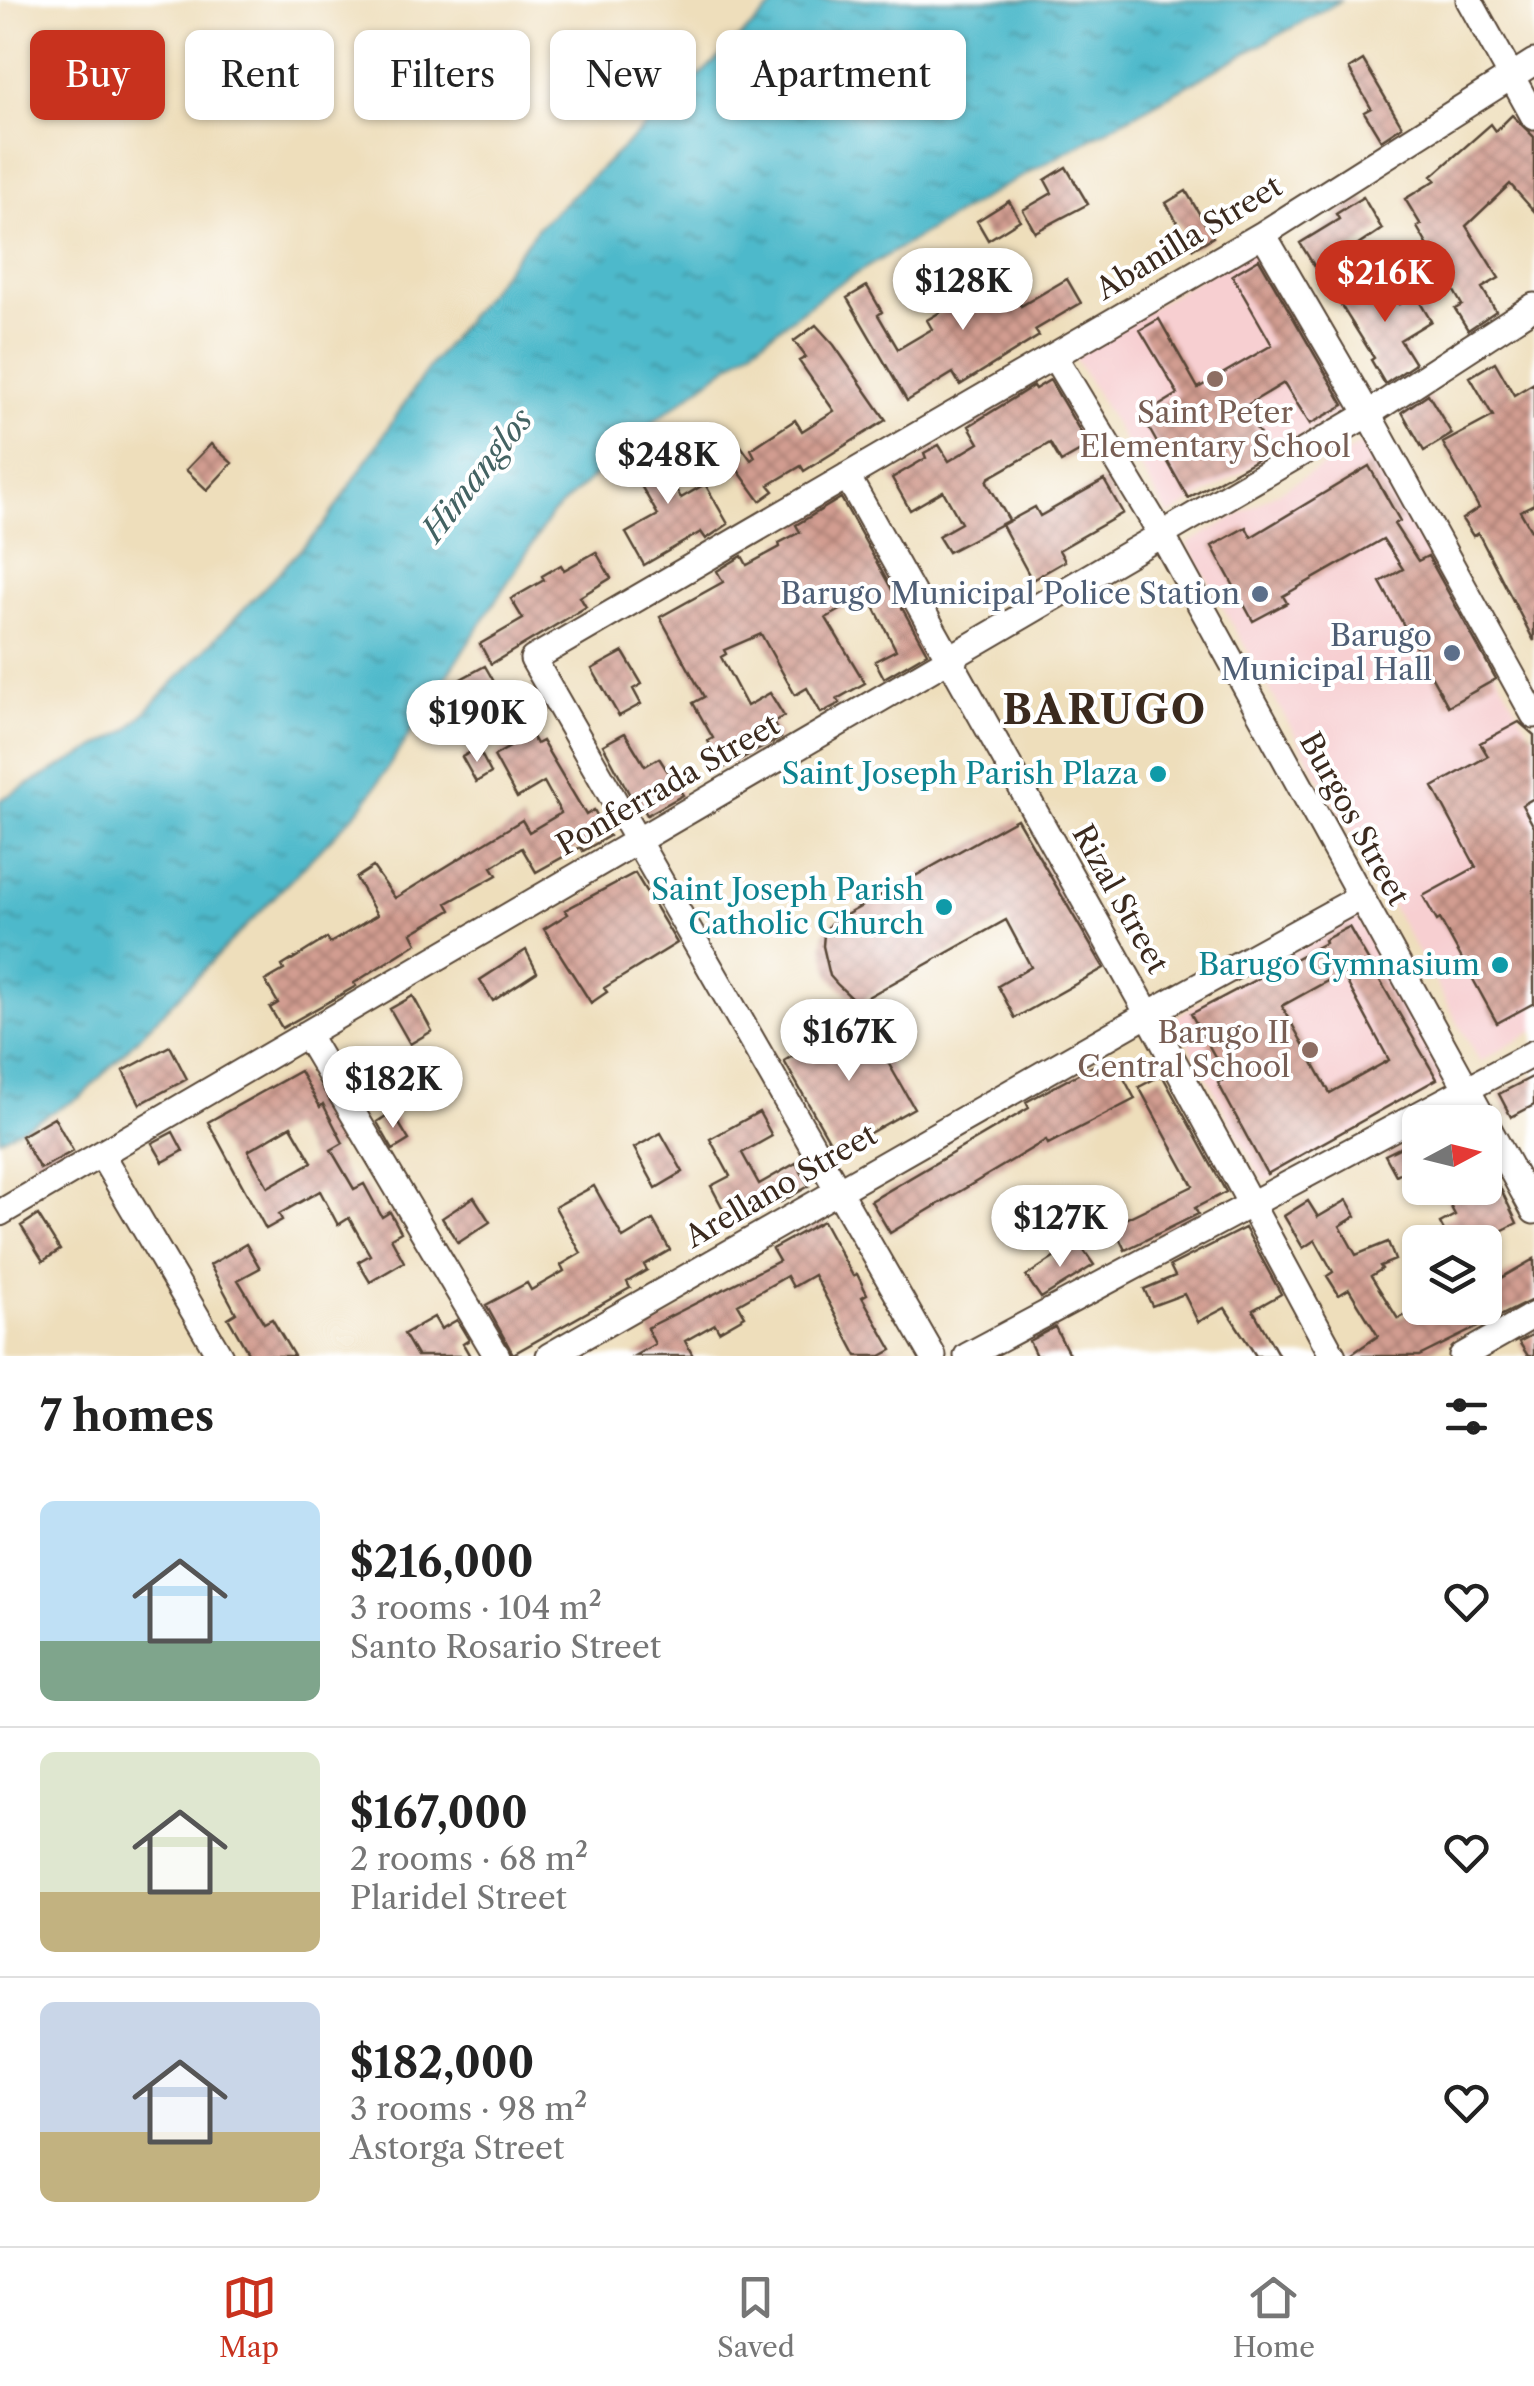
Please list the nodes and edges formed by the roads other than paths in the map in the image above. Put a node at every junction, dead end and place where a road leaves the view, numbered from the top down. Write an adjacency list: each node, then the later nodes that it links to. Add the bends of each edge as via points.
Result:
1 (1469, 0): 3 (street)
2 (1534, 62): 3 (street, Abanilla Street)
3 (1511, 76): 4 (street); 5 (street, Abanilla Street)
4 (1534, 117)
5 (1263, 234): 7 (street, Abanilla Street); 8 (street)
6 (1534, 306): 8 (street, Ponferrada Street)
7 (1054, 356): 9 (street, Abanilla Street); 10 (street, Burgos Street)
8 (1368, 414): 10 (street, Ponferrada Street); 12 (street)
9 (847, 476): 11 (street, Rizal Street); 13 (street, Abanilla Street, via 533,658)
10 (1162, 535): 11 (street, Ponferrada Street); 14 (street, Burgos Street)
11 (948, 659): 13 (street, Ponferrada Street); 15 (street, Rizal Street)
12 (1534, 715)
13 (638, 840): 16 (street, Ponferrada Street); 20 (street)
14 (1359, 898): 15 (street, Arellano Street); 18 (street, Burgos Street)
15 (1148, 1014): 20 (street, Arellano Street); 21 (street, Rizal Street)
16 (306, 1034): 19 (street, Ponferrada Street); 26 (street)
17 (1534, 1053): 18 (street)
18 (1469, 1088): 21 (street); 22 (street, Burgos Street)
19 (101, 1154): 23 (street, Ponferrada Street); 25 (street)
20 (838, 1190): 27 (street, Arellano Street); 28 (street)
21 (1252, 1204): 29 (street); 30 (street, Rizal Street)
22 (1534, 1210)
23 (0, 1213)
24 (1534, 1315): 31 (street)
25 (220, 1356)
26 (497, 1356)
27 (549, 1356)
28 (933, 1356)
29 (967, 1356)
30 (1333, 1356)
31 (1462, 1356)

